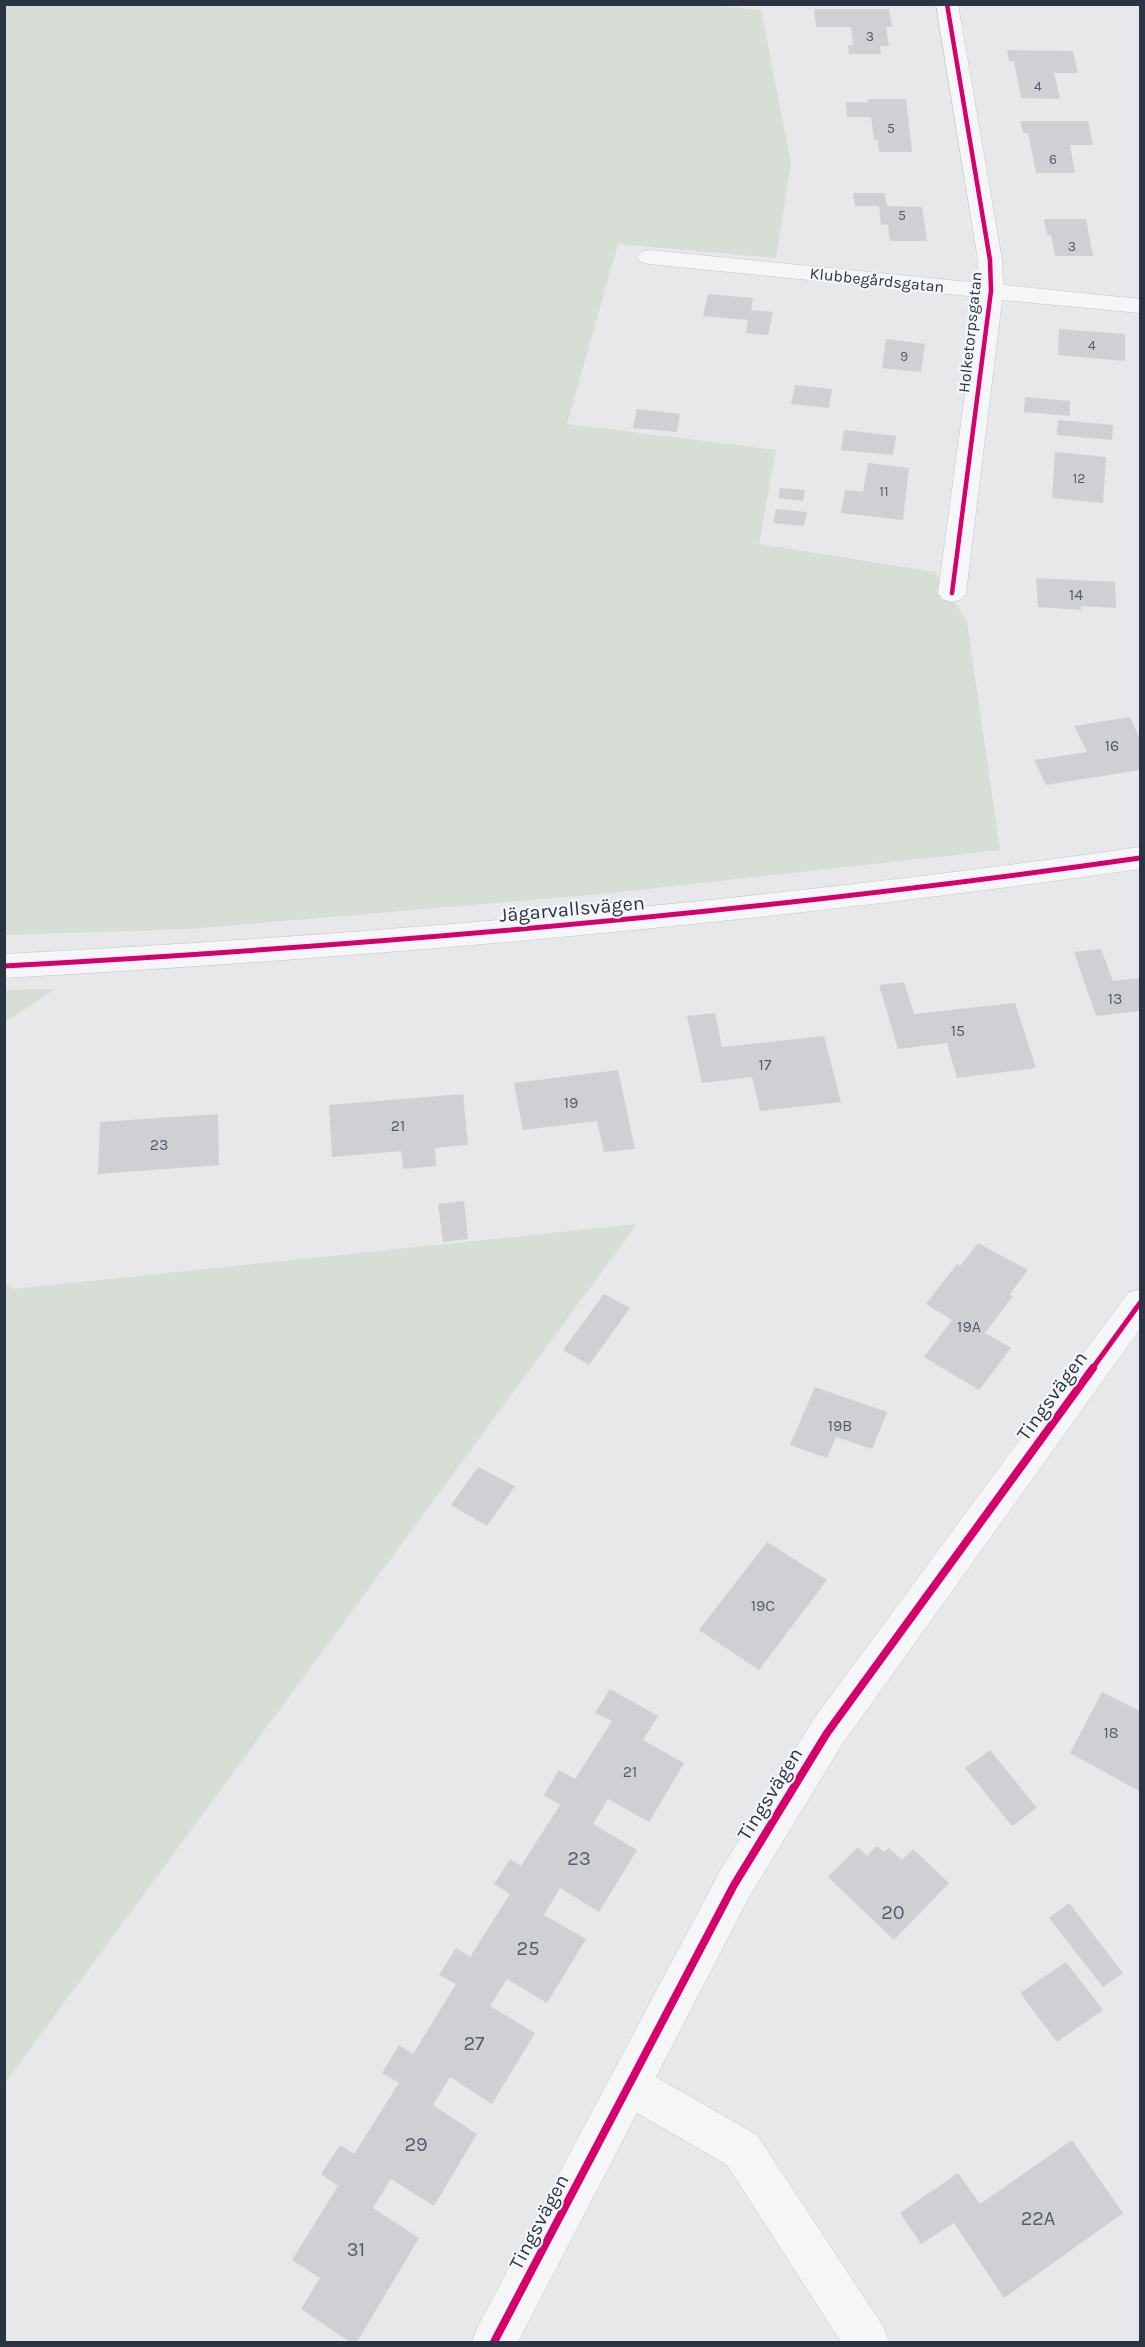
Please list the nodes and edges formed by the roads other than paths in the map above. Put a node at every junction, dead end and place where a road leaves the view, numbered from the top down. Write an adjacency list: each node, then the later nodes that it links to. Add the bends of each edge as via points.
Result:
1 (947, 4): 3 (street, Holketorpsgatan, via 990,260)
2 (649, 257): 3 (street, Klubbegårdsgatan)
3 (991, 291): 4 (street, Klubbegårdsgatan); 5 (street, Holketorpsgatan)
4 (1140, 306)
5 (952, 593)
6 (1140, 858): 7 (street, Jägarvallsvägen, via 863,896 599,924)
7 (4, 966)
8 (1140, 1303): 9 (street, Tingsvägen, via 827,1733 734,1884)
9 (629, 2085): 10 (street, Tingsvägen); 11 (street, via 742,2150)
10 (494, 2343)
11 (867, 2343)

